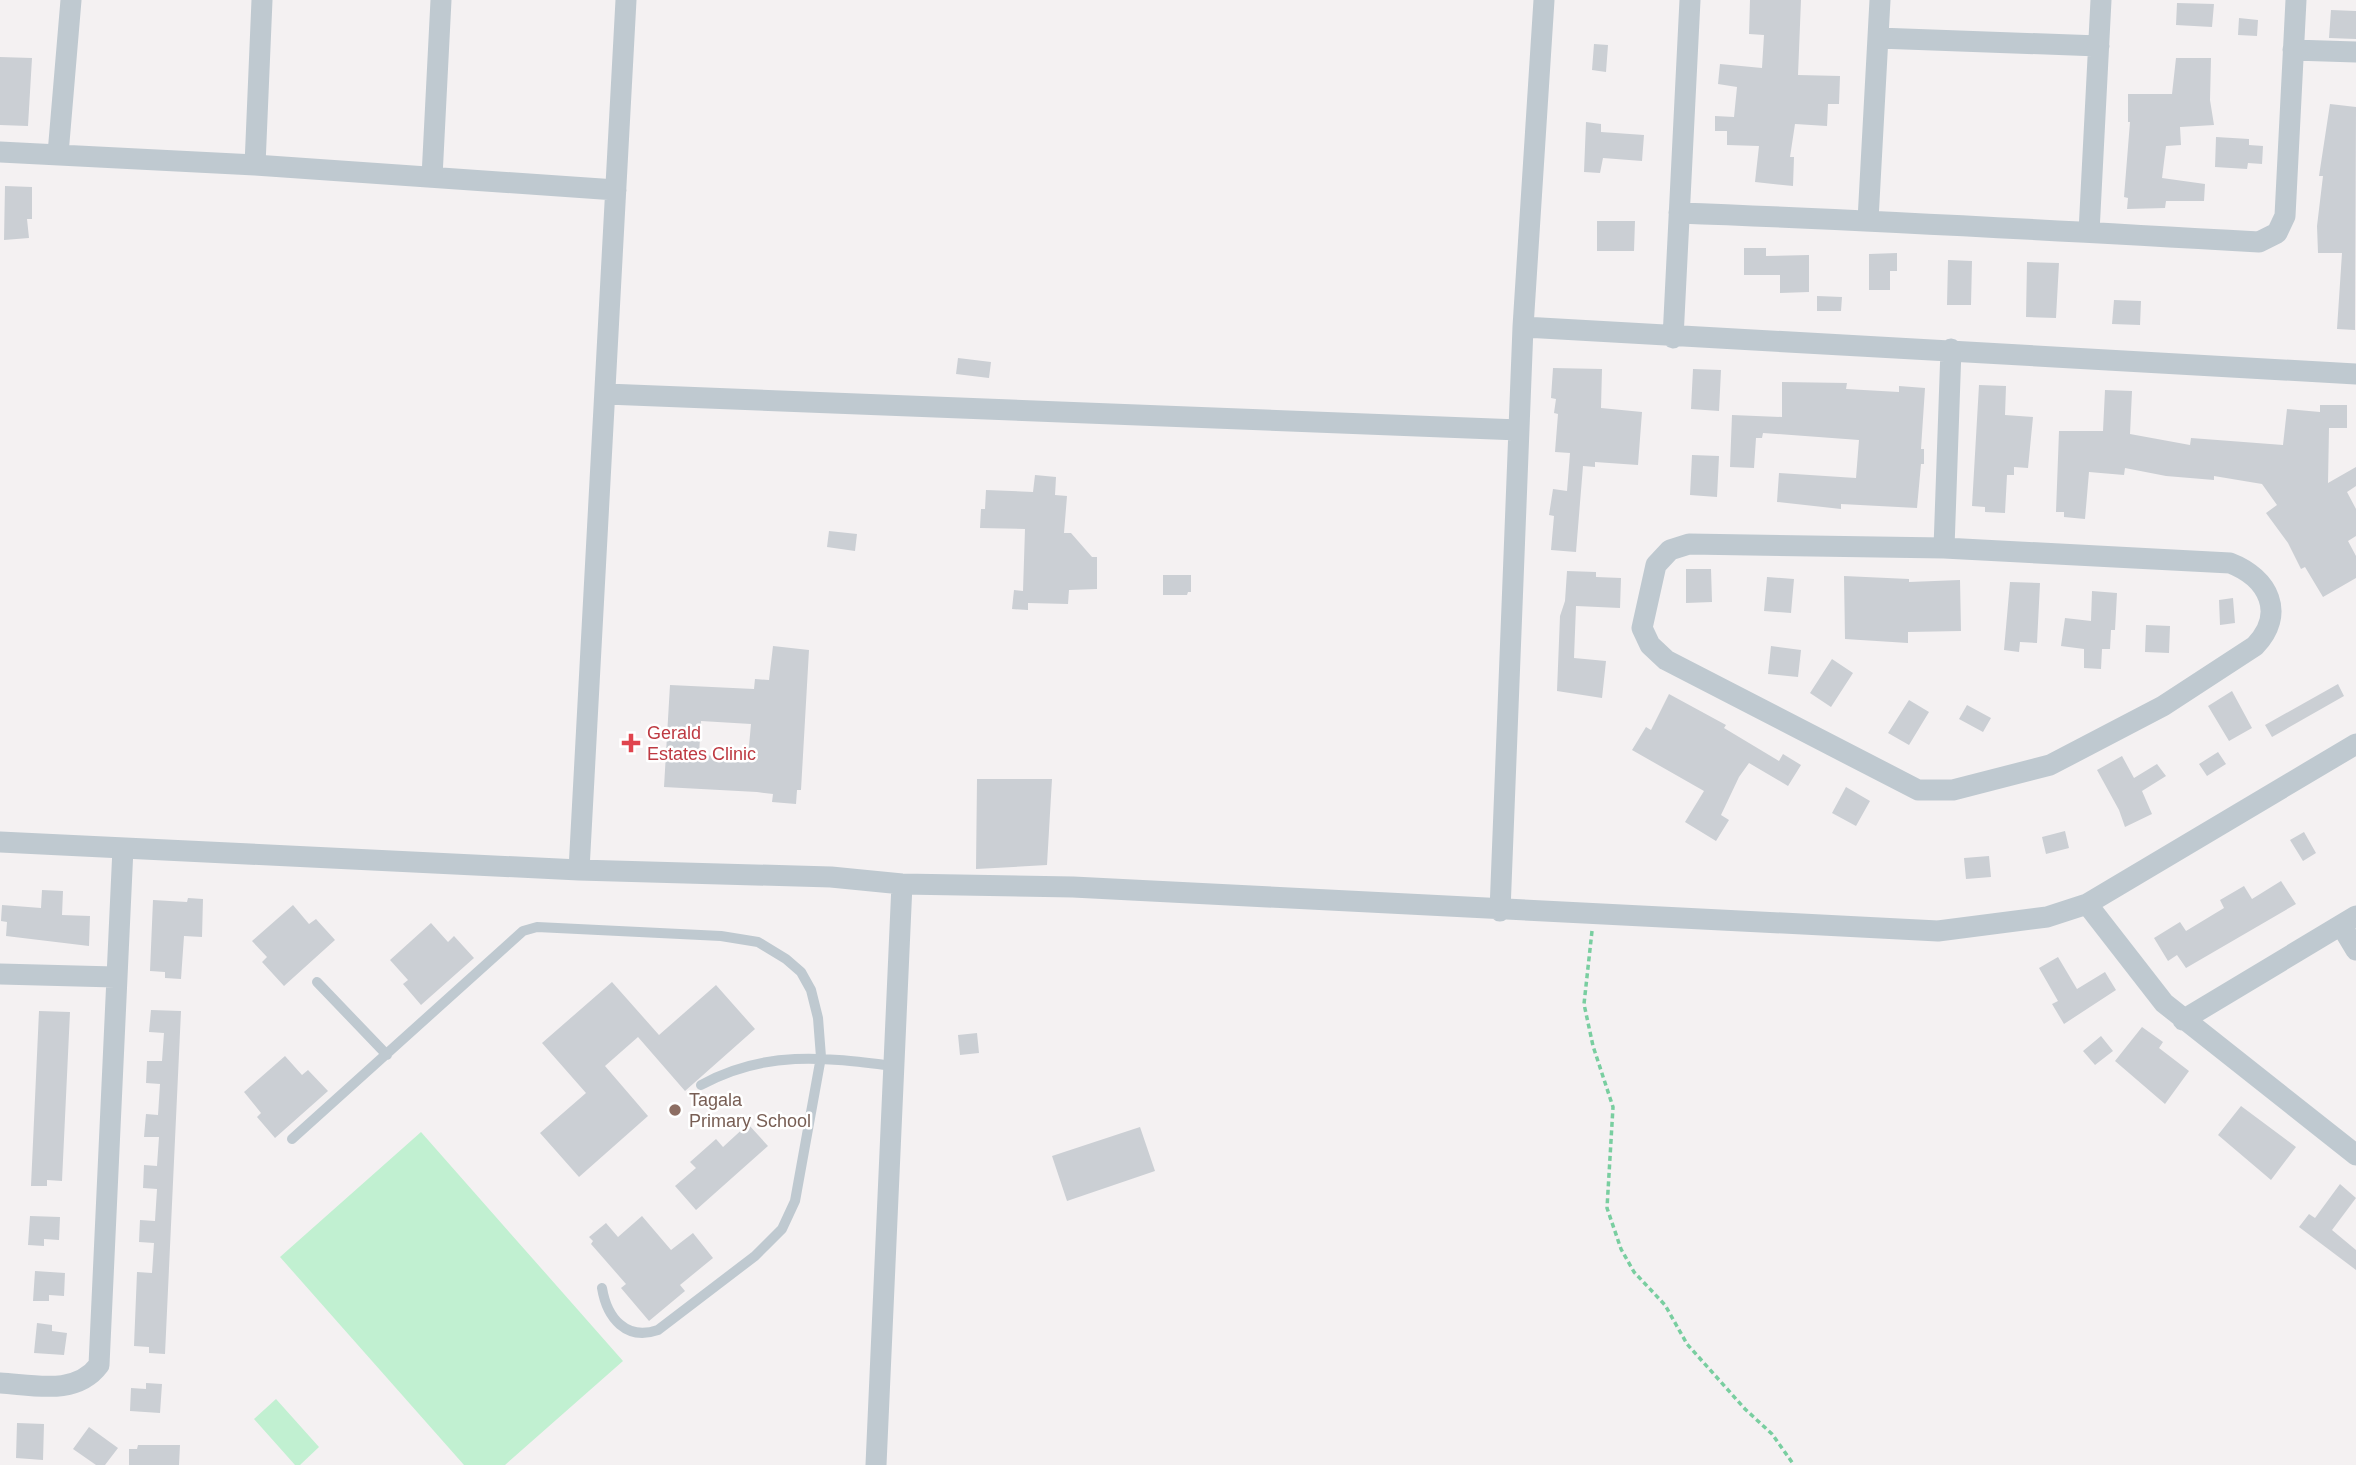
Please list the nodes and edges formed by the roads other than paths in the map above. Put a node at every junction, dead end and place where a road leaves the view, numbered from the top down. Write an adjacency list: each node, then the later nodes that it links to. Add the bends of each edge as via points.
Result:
1 (71, 0): 15 (street)
2 (262, 0): 16 (street)
3 (441, 0): 17 (street)
4 (625, 0): 18 (street)
5 (1544, 0): 22 (street)
6 (1690, 0): 19 (street)
7 (1880, 0): 10 (street)
8 (2101, 0): 11 (street)
9 (2296, 0): 12 (street)
10 (1878, 38): 11 (street); 20 (street)
11 (2099, 46): 21 (street)
12 (2293, 50): 13 (street); 21 (street, via 2285,216 2277,233 2259,242)
13 (2356, 52)
14 (0, 152): 15 (street)
15 (58, 154): 16 (street)
16 (255, 165): 17 (street)
17 (432, 177): 18 (street)
18 (616, 190): 26 (street)
19 (1679, 213): 20 (street); 23 (street)
20 (1868, 220): 21 (street)
21 (2089, 232)
22 (1523, 327): 23 (street); 27 (street)
23 (1673, 338): 24 (street)
24 (1951, 349): 25 (street); 28 (street)
25 (2356, 374)
26 (606, 394): 27 (street); 32 (street)
27 (1519, 430): 35 (street)
28 (1944, 548): 28 (street, via 2230,563 2259,583 2269,600 2273,621 2255,646 2163,706 2073,755 2050,765 1937,792 1917,790 1666,660 1650,645 1642,628 1656,565 1670,550 1689,544)
29 (2356, 744): 34 (street)
30 (0, 842): 31 (street)
31 (123, 848): 32 (street); 39 (street)
32 (579, 870): 33 (street, via 831,877)
33 (902, 884): 35 (street, via 1073,887); 44 (street)
34 (2087, 904): 35 (street, via 2047,917 1938,931); 41 (street, via 2164,1003)
35 (1500, 911)
36 (2348, 921): 37 (street); 41 (street)
37 (2356, 950)
38 (0, 974): 39 (street)
39 (115, 977): 49 (street, via 99,1365 79,1383)
40 (317, 982): 42 (lane)
41 (2183, 1020): 47 (street)
42 (387, 1055): 43 (lane, via 512,939 537,927 758,942 786,958 811,990); 46 (lane)
43 (821, 1057): 44 (lane); 45 (lane, via 748,1064); 48 (lane, via 795,1200 782,1229 755,1255 644,1335 628,1332 616,1322)
44 (893, 1066): 50 (street)
45 (701, 1085)
46 (292, 1139)
47 (2356, 1155)
48 (602, 1288)
49 (0, 1383)
50 (876, 1465)

